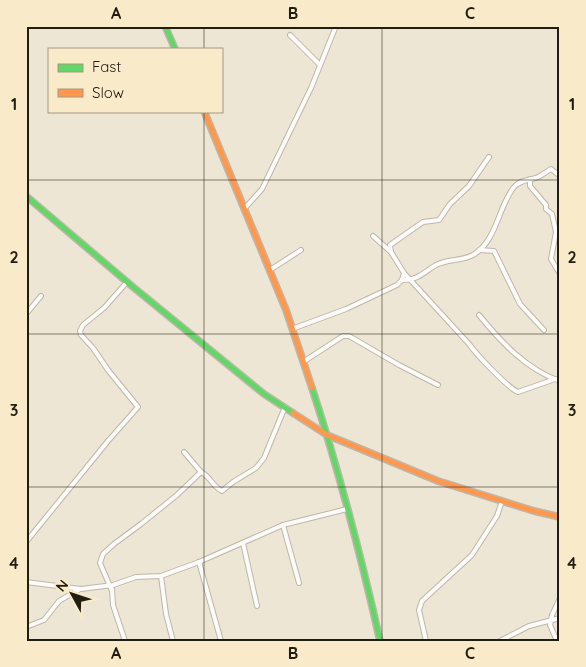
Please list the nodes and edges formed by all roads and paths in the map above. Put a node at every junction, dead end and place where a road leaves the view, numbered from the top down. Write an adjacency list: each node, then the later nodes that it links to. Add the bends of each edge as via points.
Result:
1 (165, 26): 4 (street)
2 (336, 26): 5 (street)
3 (290, 35): 5 (street)
4 (175, 48)
5 (320, 65): 11 (street, via 262,189)
6 (204, 112): 11 (street)
7 (489, 157): 15 (street, via 439,220 423,222 390,245)
8 (560, 176): 9 (street, via 551,169)
9 (530, 179): 14 (street, via 514,187 495,228); 18 (street, via 530,186 552,214 556,232 551,259)
10 (26, 196): 21 (street)
11 (245, 208): 16 (street)
12 (373, 236): 15 (street)
13 (302, 250): 16 (street)
14 (480, 250): 20 (street, via 471,256 438,264); 26 (street, via 494,251 520,304)
15 (390, 252): 17 (street)
16 (270, 270): 25 (street)
17 (404, 273): 19 (street); 20 (street)
18 (560, 274)
19 (402, 280): 20 (street); 25 (street, via 346,309)
20 (411, 280): 28 (street, via 511,389 518,392)
21 (127, 282): 31 (street, via 264,394); 39 (street, via 80,331 138,406)
22 (41, 296): 23 (street)
23 (26, 314)
24 (479, 316): 28 (street, via 517,355)
25 (292, 330): 27 (street)
26 (544, 330)
27 (303, 362): 30 (street, via 343,336 349,336); 32 (street)
28 (555, 379): 29 (street)
29 (560, 381)
30 (438, 385)
31 (285, 407): 32 (street); 34 (street, via 269,448 256,468 222,491)
32 (327, 435): 35 (street, via 392,464); 36 (street)
33 (184, 452): 34 (street)
34 (201, 472): 45 (street, via 103,554 100,563)
35 (502, 501): 37 (street); 59 (street, via 497,516 472,555 422,601 419,610)
36 (347, 509): 38 (street); 58 (street)
37 (560, 517)
38 (283, 525): 40 (street); 44 (street)
39 (26, 542)
40 (243, 543): 41 (street); 48 (street)
41 (199, 562): 42 (street); 57 (street)
42 (161, 576): 45 (street, via 136,577); 56 (street)
43 (26, 582): 46 (street)
44 (299, 583)
45 (111, 585): 46 (street); 55 (street, via 113,604)
46 (81, 589): 53 (street, via 59,601 44,620)
47 (560, 598): 49 (street)
48 (257, 606)
49 (556, 608): 50 (street); 52 (street)
50 (560, 611)
51 (560, 618): 52 (street)
52 (551, 620): 54 (street); 62 (street)
53 (26, 627)
54 (511, 635): 60 (street); 61 (street)
55 (125, 641)
56 (173, 641)
57 (222, 641)
58 (380, 641)
59 (426, 641)
60 (500, 641)
61 (513, 641)
62 (556, 641)

